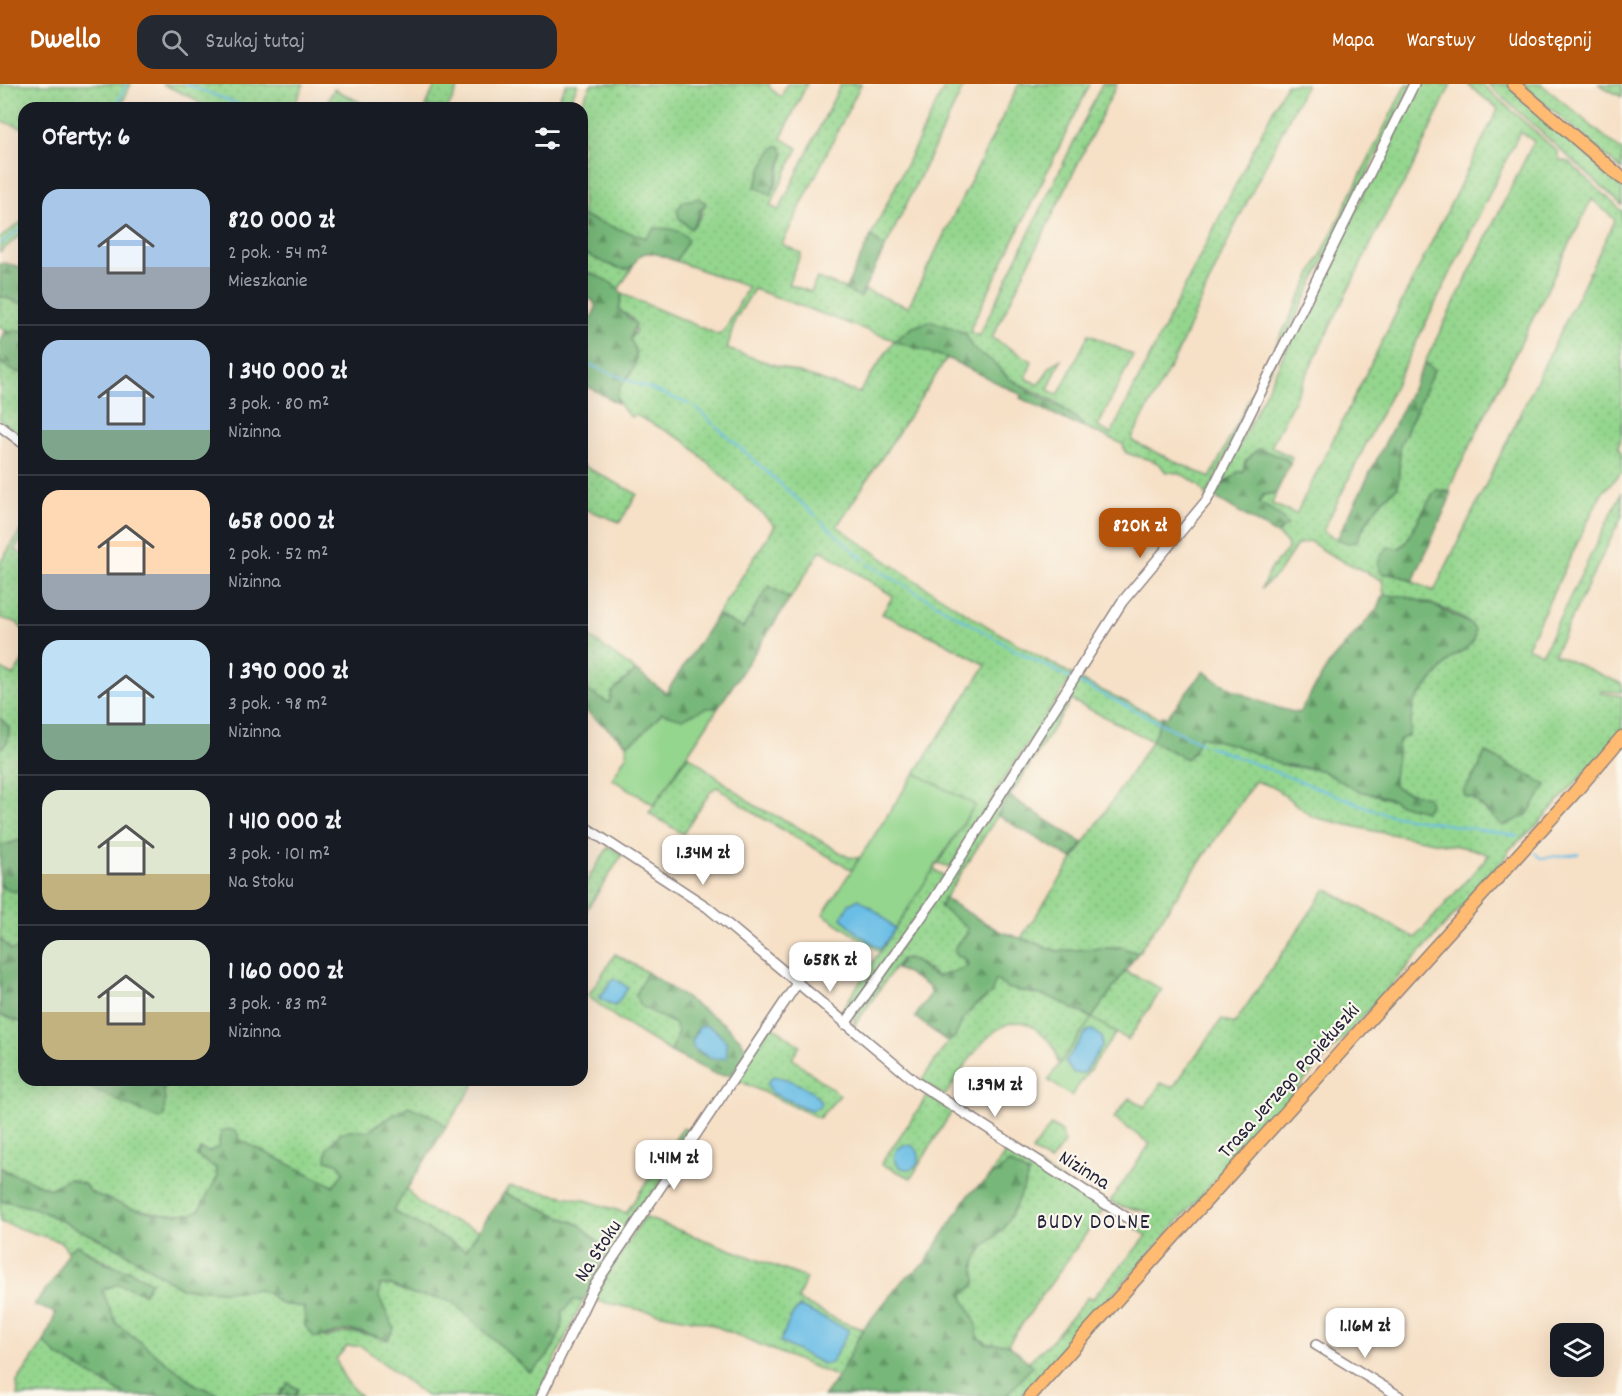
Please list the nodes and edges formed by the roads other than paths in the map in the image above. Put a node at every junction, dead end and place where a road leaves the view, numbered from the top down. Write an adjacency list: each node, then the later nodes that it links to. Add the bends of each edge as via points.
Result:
1 (1414, 84): 11 (street, via 1206,500 1122,602 935,898)
2 (1513, 84): 3 (main road)
3 (1622, 178)
4 (0, 426): 5 (street)
5 (18, 440)
6 (1622, 736): 8 (main road, Trasa Jerzego Popiełuszki)
7 (1622, 749): 8 (main road, Trasa Jerzego Popiełuszki)
8 (1576, 791): 15 (main road, Trasa Jerzego Popiełuszki)
9 (588, 829): 10 (street, Nizinna, via 697,899)
10 (798, 982): 11 (street, Nizinna); 14 (street, Na Stoku, via 593,1288)
11 (845, 1024): 12 (street, Nizinna, via 932,1093)
12 (1135, 1223)
13 (1317, 1345): 16 (street)
14 (541, 1396)
15 (1030, 1396)
16 (1399, 1396)

